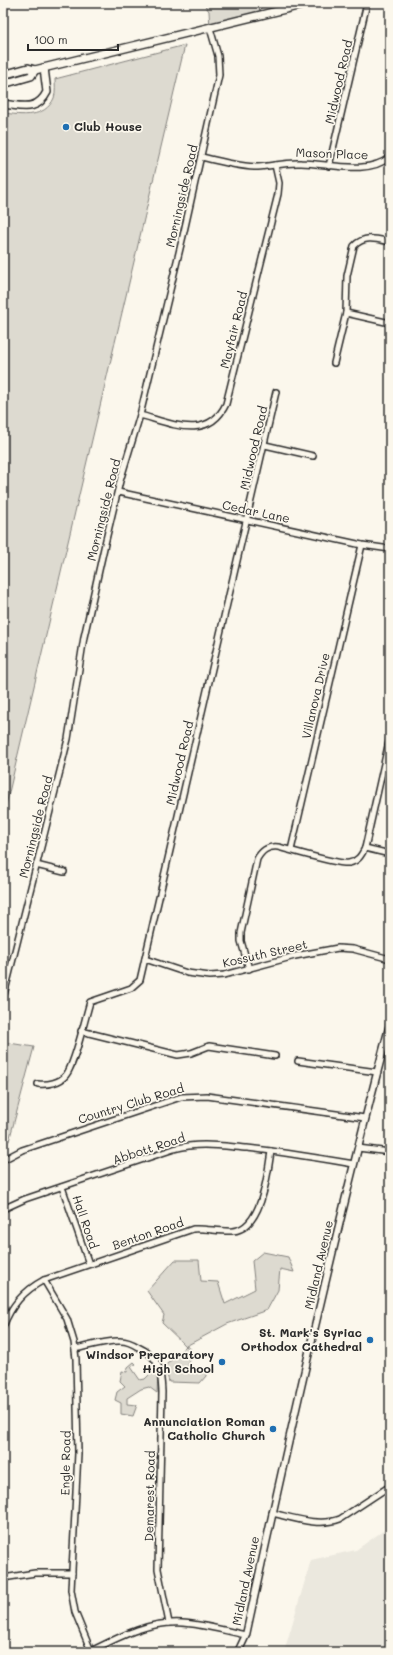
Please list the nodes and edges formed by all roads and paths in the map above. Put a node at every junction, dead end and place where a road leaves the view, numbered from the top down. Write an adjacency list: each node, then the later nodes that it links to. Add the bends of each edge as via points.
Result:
1 (310, 3): 3 (main road)
2 (367, 3): 12 (street, Midwood Road)
3 (210, 28): 4 (main road); 9 (street, Morningside Road, via 218,56 219,75)
4 (44, 68): 5 (main road); 8 (main road, via 47,92 40,103 33,106)
5 (35, 70): 6 (main road, via 28,68); 7 (main road, via 31,76)
6 (3, 75)
7 (3, 84)
8 (3, 104)
9 (201, 157): 11 (street, Mason Place, via 247,166); 18 (street, Morningside Road)
10 (390, 157): 12 (street, Mason Place, via 382,164 368,167)
11 (275, 166): 12 (street, Mason Place, via 293,162); 18 (street, Mayfair Road, via 279,183 278,194 223,411 207,425 192,428)
12 (330, 166)
13 (390, 242): 14 (street, via 368,238 362,239 354,246 347,276)
14 (346, 313): 15 (street); 16 (street)
15 (390, 324)
16 (334, 363)
17 (276, 392): 19 (street, Midwood Road)
18 (140, 415): 21 (street, Morningside Road)
19 (264, 444): 20 (street); 22 (street, Midwood Road)
20 (313, 456)
21 (118, 492): 22 (street, Cedar Lane); 29 (street, Morningside Road, via 84,637 68,739)
22 (247, 520): 23 (street, Cedar Lane); 31 (street, Midwood Road)
23 (362, 545): 24 (street, Cedar Lane); 27 (street, Villanova Drive)
24 (390, 549)
25 (390, 737): 26 (street)
26 (365, 848): 27 (street, via 360,858 349,863); 28 (street)
27 (291, 850): 33 (street, via 273,846 263,850 257,859 241,933)
28 (390, 854)
29 (36, 865): 30 (street); 34 (street, Morningside Road)
30 (64, 872)
31 (145, 959): 33 (street, Kossuth Street, via 199,975 224,975); 36 (street, Midwood Road, via 140,980 131,988 90,1002)
32 (390, 959): 33 (street, Kossuth Street, via 353,949 338,948 295,956)
33 (249, 969)
34 (3, 999)
35 (390, 1024): 39 (street, Midland Avenue)
36 (81, 1031): 37 (street, via 178,1055 209,1046); 40 (street, Midwood Road, via 66,1075 55,1082)
37 (274, 1056)
38 (298, 1061): 39 (street)
39 (377, 1072): 41 (street, Midland Avenue)
40 (38, 1084)
41 (365, 1118): 42 (street, Midland Avenue); 45 (street, Country Club Road, via 195,1095 181,1097 22,1150)
42 (358, 1148): 44 (street); 46 (street, Midland Avenue)
43 (271, 1151): 46 (street, Abbott Road); 47 (street, Abbott Road, via 207,1144 185,1146); 49 (street, Benton Road, via 264,1194 254,1215 243,1227 234,1231 193,1229)
44 (390, 1152)
45 (3, 1160)
46 (354, 1164): 54 (street, Midland Avenue)
47 (62, 1187): 48 (street, Abbott Road, via 24,1199); 49 (street, Hall Road)
48 (3, 1209)
49 (89, 1264): 50 (street, Benton Road)
50 (44, 1280): 51 (street, Benton Road, via 19,1298); 52 (street, Engle Road, via 67,1319)
51 (3, 1328)
52 (76, 1349): 55 (street, Engle Road, via 78,1453); 57 (street, Demarest Road, via 117,1341 128,1342 146,1351 160,1368 162,1392 158,1569)
53 (390, 1486): 54 (street, via 333,1522)
54 (272, 1514): 58 (street, Midland Avenue)
55 (72, 1573): 56 (street, via 35,1573); 59 (street, Engle Road, via 71,1590 75,1612)
56 (3, 1578)
57 (169, 1623): 58 (street, via 195,1624); 59 (street, via 130,1632)
58 (246, 1635): 60 (street, Midland Avenue); 61 (street)
59 (90, 1651)
60 (238, 1652)
61 (244, 1652)

